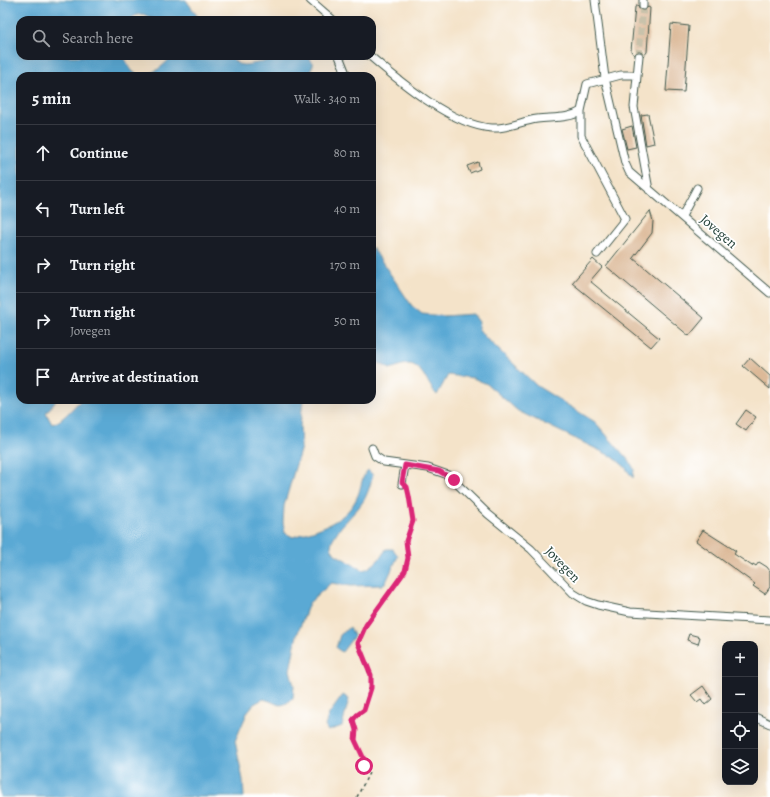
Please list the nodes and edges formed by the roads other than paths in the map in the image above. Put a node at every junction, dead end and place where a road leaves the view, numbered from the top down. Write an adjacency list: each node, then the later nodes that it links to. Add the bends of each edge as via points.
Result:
1 (310, 0): 3 (street)
2 (595, 0): 9 (street, Jovegen)
3 (328, 16)
4 (639, 56): 8 (street)
5 (341, 60): 7 (street)
6 (375, 60): 10 (street, via 430,102 478,126 515,126 534,119 575,115)
7 (345, 72)
8 (637, 75): 9 (street); 12 (street, via 634,112)
9 (605, 78): 10 (street, via 587,84); 12 (street, Jovegen, via 626,167)
10 (581, 111): 14 (street, via 581,136 625,219)
11 (697, 188): 13 (street)
12 (650, 190): 13 (street, Jovegen)
13 (682, 216): 15 (street, Jovegen)
14 (598, 254)
15 (770, 293)
16 (372, 448): 17 (street, Jovegen, via 375,456 384,462)
17 (405, 465): 18 (street); 19 (street, Jovegen, via 428,468 448,475 488,514 531,549 573,593 586,601 630,612)
18 (402, 483)
19 (770, 620)
20 (758, 718): 21 (street)
21 (770, 724)

